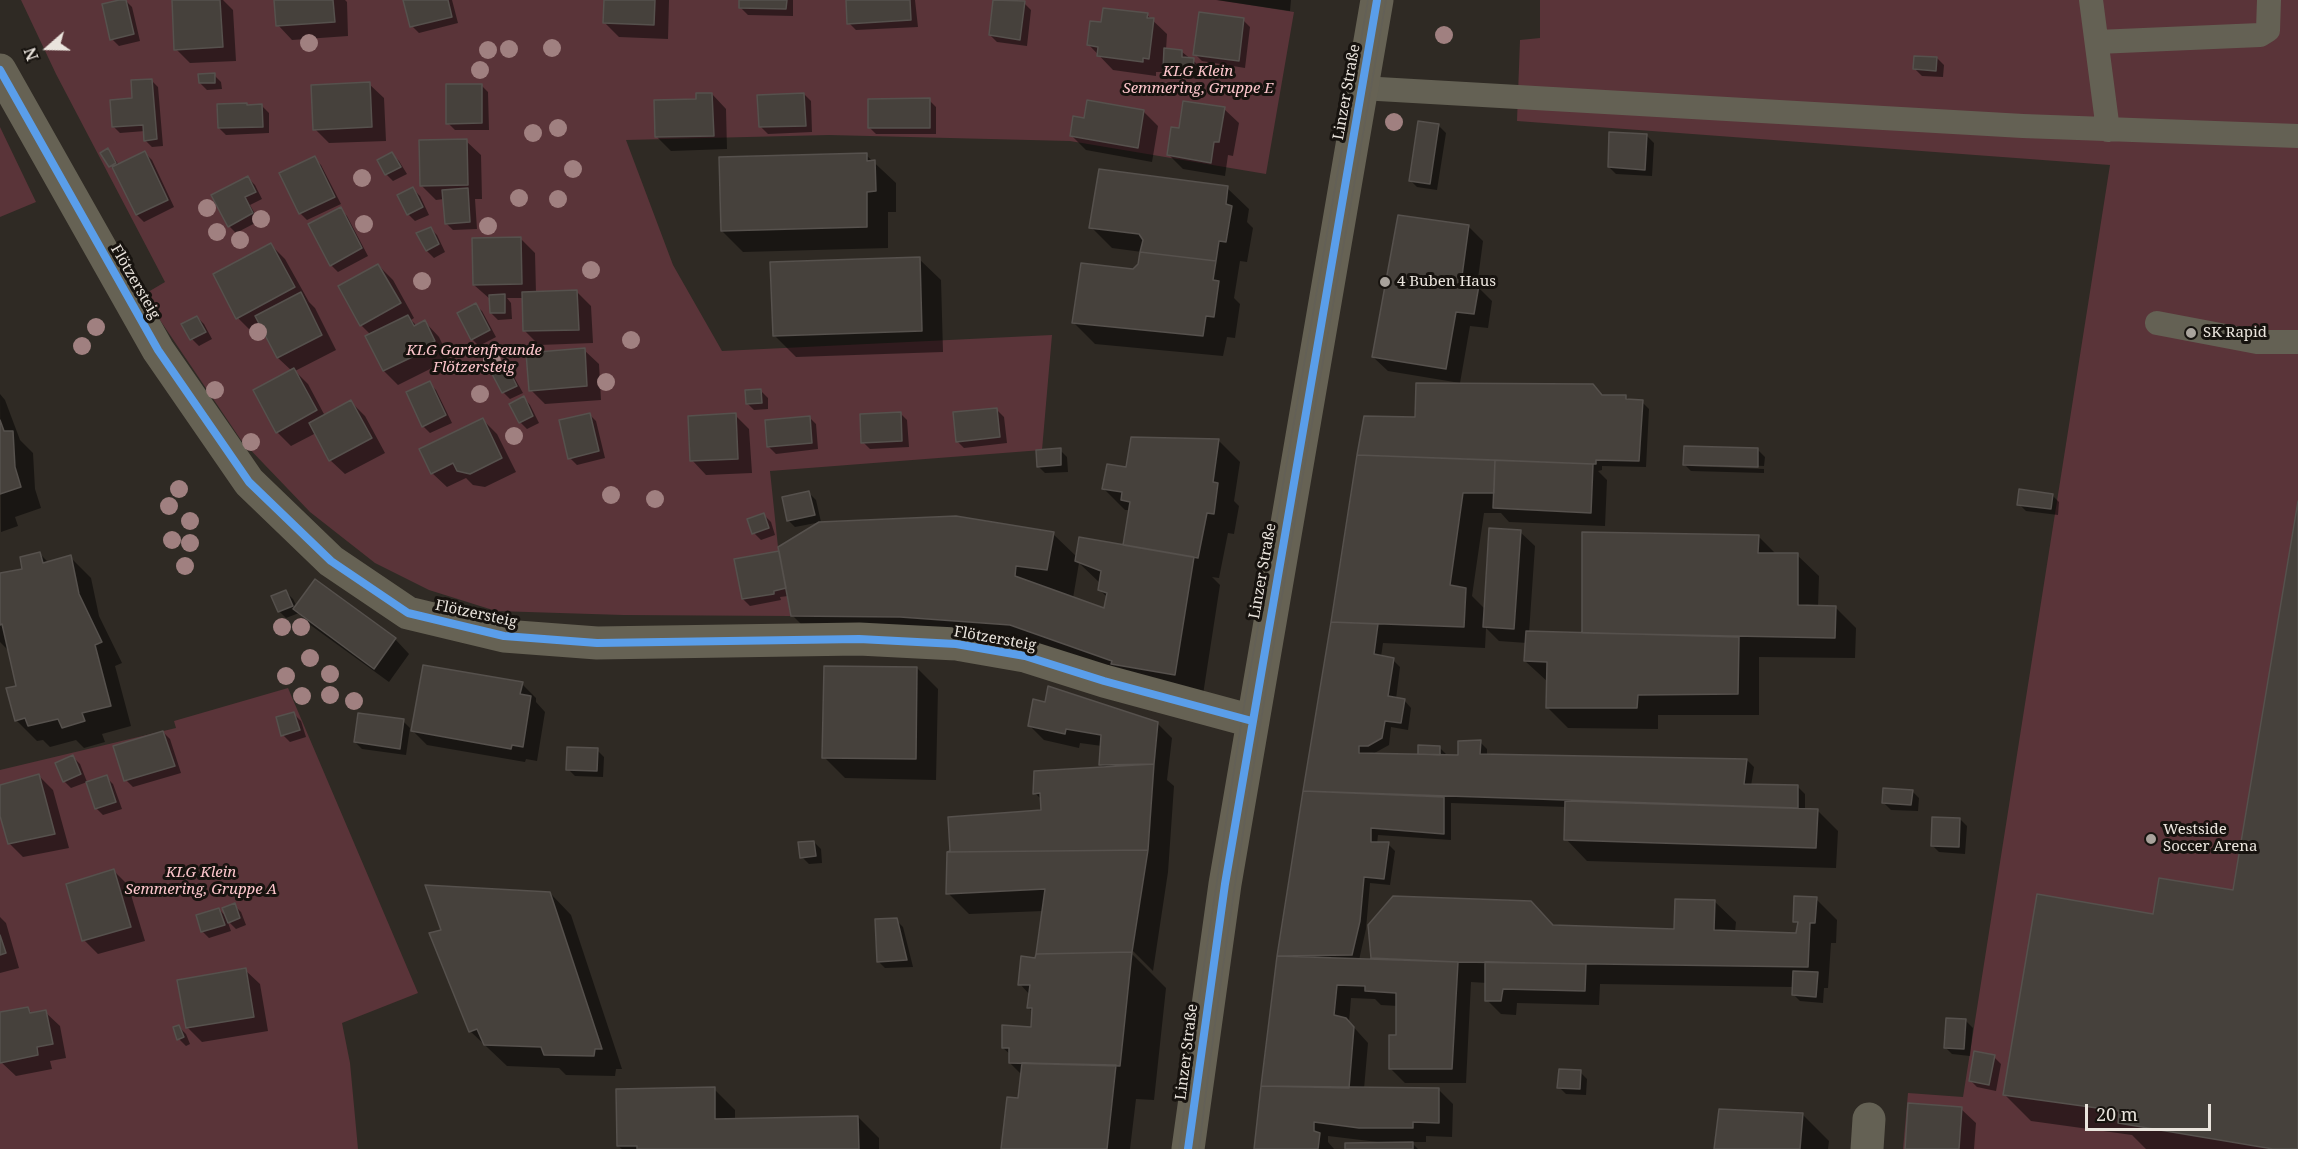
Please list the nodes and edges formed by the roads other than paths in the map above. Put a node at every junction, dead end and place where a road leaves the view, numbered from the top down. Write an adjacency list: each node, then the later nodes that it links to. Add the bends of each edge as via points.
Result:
1 (1377, 0): 6 (street, Linzer Straße)
2 (2091, 0): 4 (lane)
3 (2269, 0): 4 (lane, via 2268,30 2260,35)
4 (2097, 42): 7 (lane)
5 (0, 70): 11 (street, Flötzersteig, via 158,350 249,482 332,561 408,613 504,636 597,644 859,639 956,644 1025,656)
6 (1361, 88): 7 (lane); 11 (street, Linzer Straße)
7 (2108, 130): 8 (lane)
8 (2298, 136)
9 (2157, 323): 10 (lane, via 2257,342)
10 (2298, 342)
11 (1252, 721): 12 (street, Linzer Straße, via 1212,968)
12 (1188, 1149)

